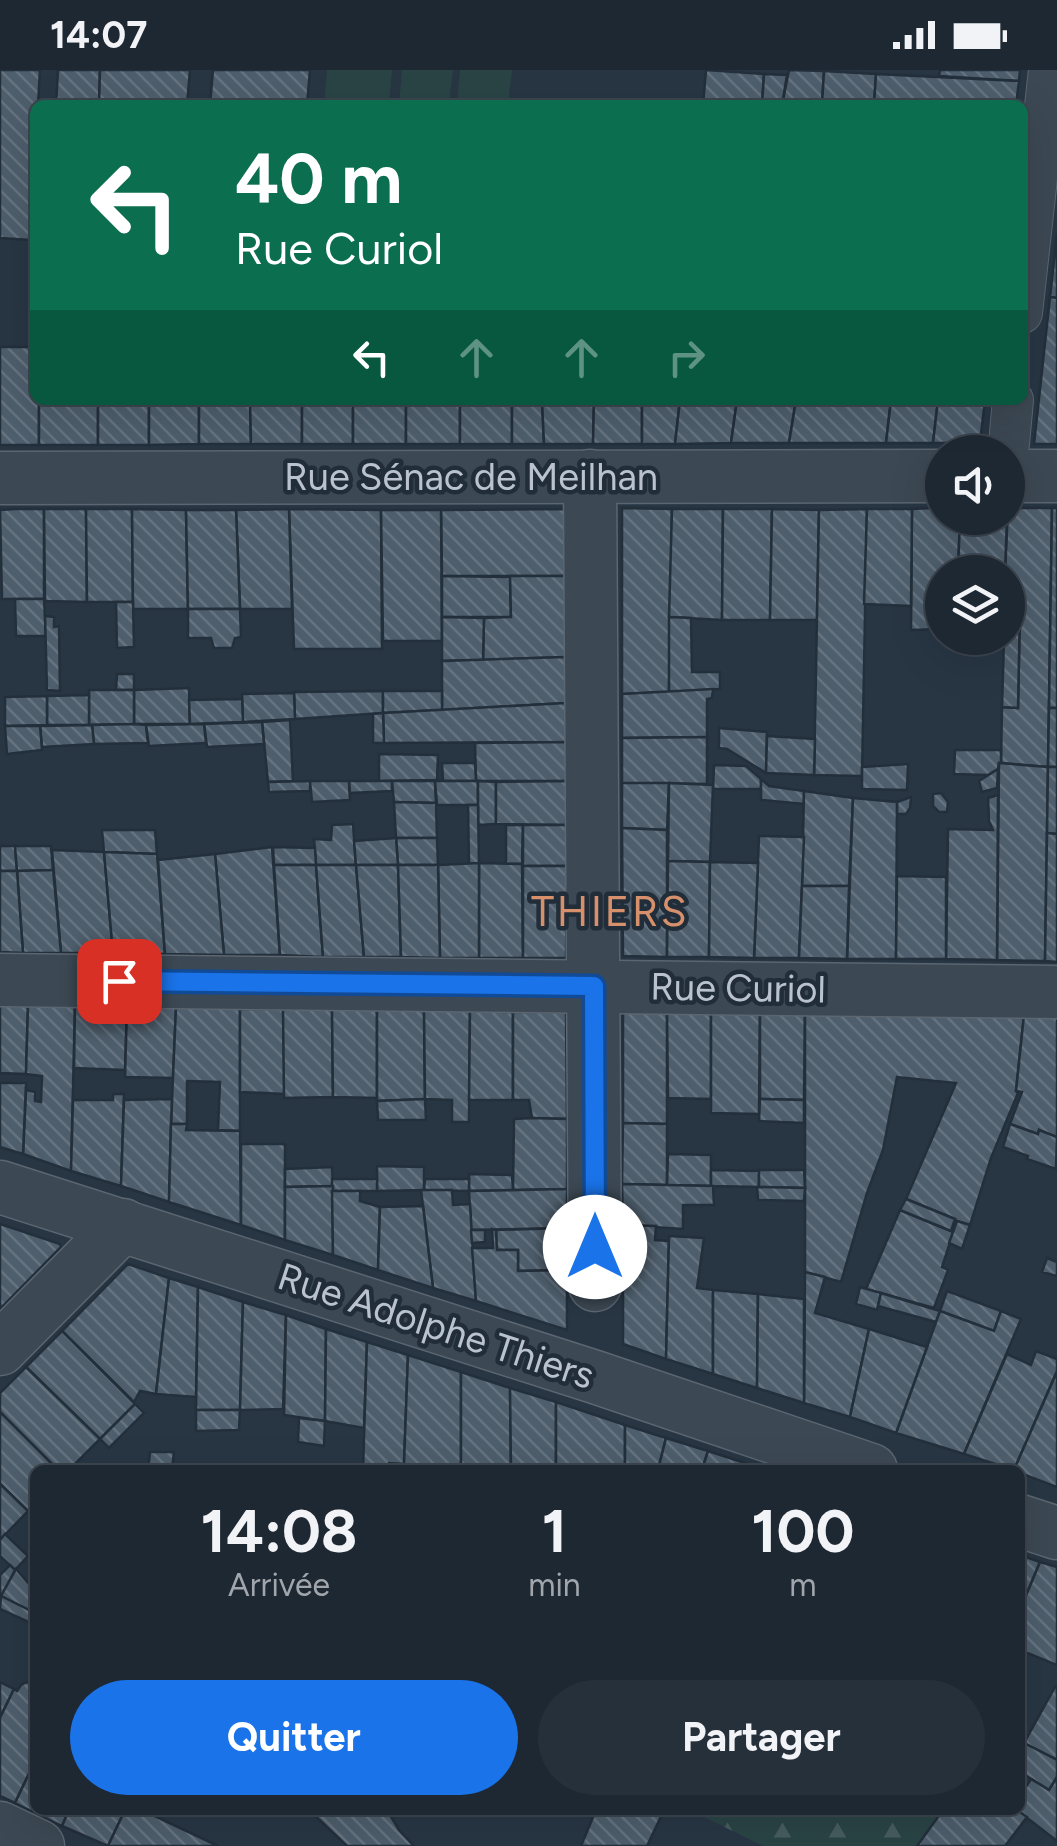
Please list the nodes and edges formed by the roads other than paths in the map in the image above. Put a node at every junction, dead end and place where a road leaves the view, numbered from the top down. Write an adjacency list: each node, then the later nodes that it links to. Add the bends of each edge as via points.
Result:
1 (1048, 70): 2 (street)
2 (1028, 257)
3 (1013, 405): 4 (street)
4 (1010, 435)
5 (590, 476): 6 (street, Rue Sénac de Meilhan); 9 (street, Rue Sénac de Meilhan); 11 (street)
6 (925, 476)
7 (1025, 476): 8 (street)
8 (1057, 476)
9 (0, 478)
10 (0, 980): 11 (street, Rue Curiol)
11 (594, 986): 12 (street, Rue Curiol); 15 (street)
12 (1057, 992)
13 (0, 1186): 14 (street, Rue Adolphe Thiers)
14 (123, 1225): 16 (street); 17 (street, Rue Adolphe Thiers)
15 (596, 1285)
16 (0, 1348)
17 (856, 1465)
18 (1025, 1522): 19 (street)
19 (1057, 1533)
20 (0, 1828): 21 (street)
21 (38, 1846)

